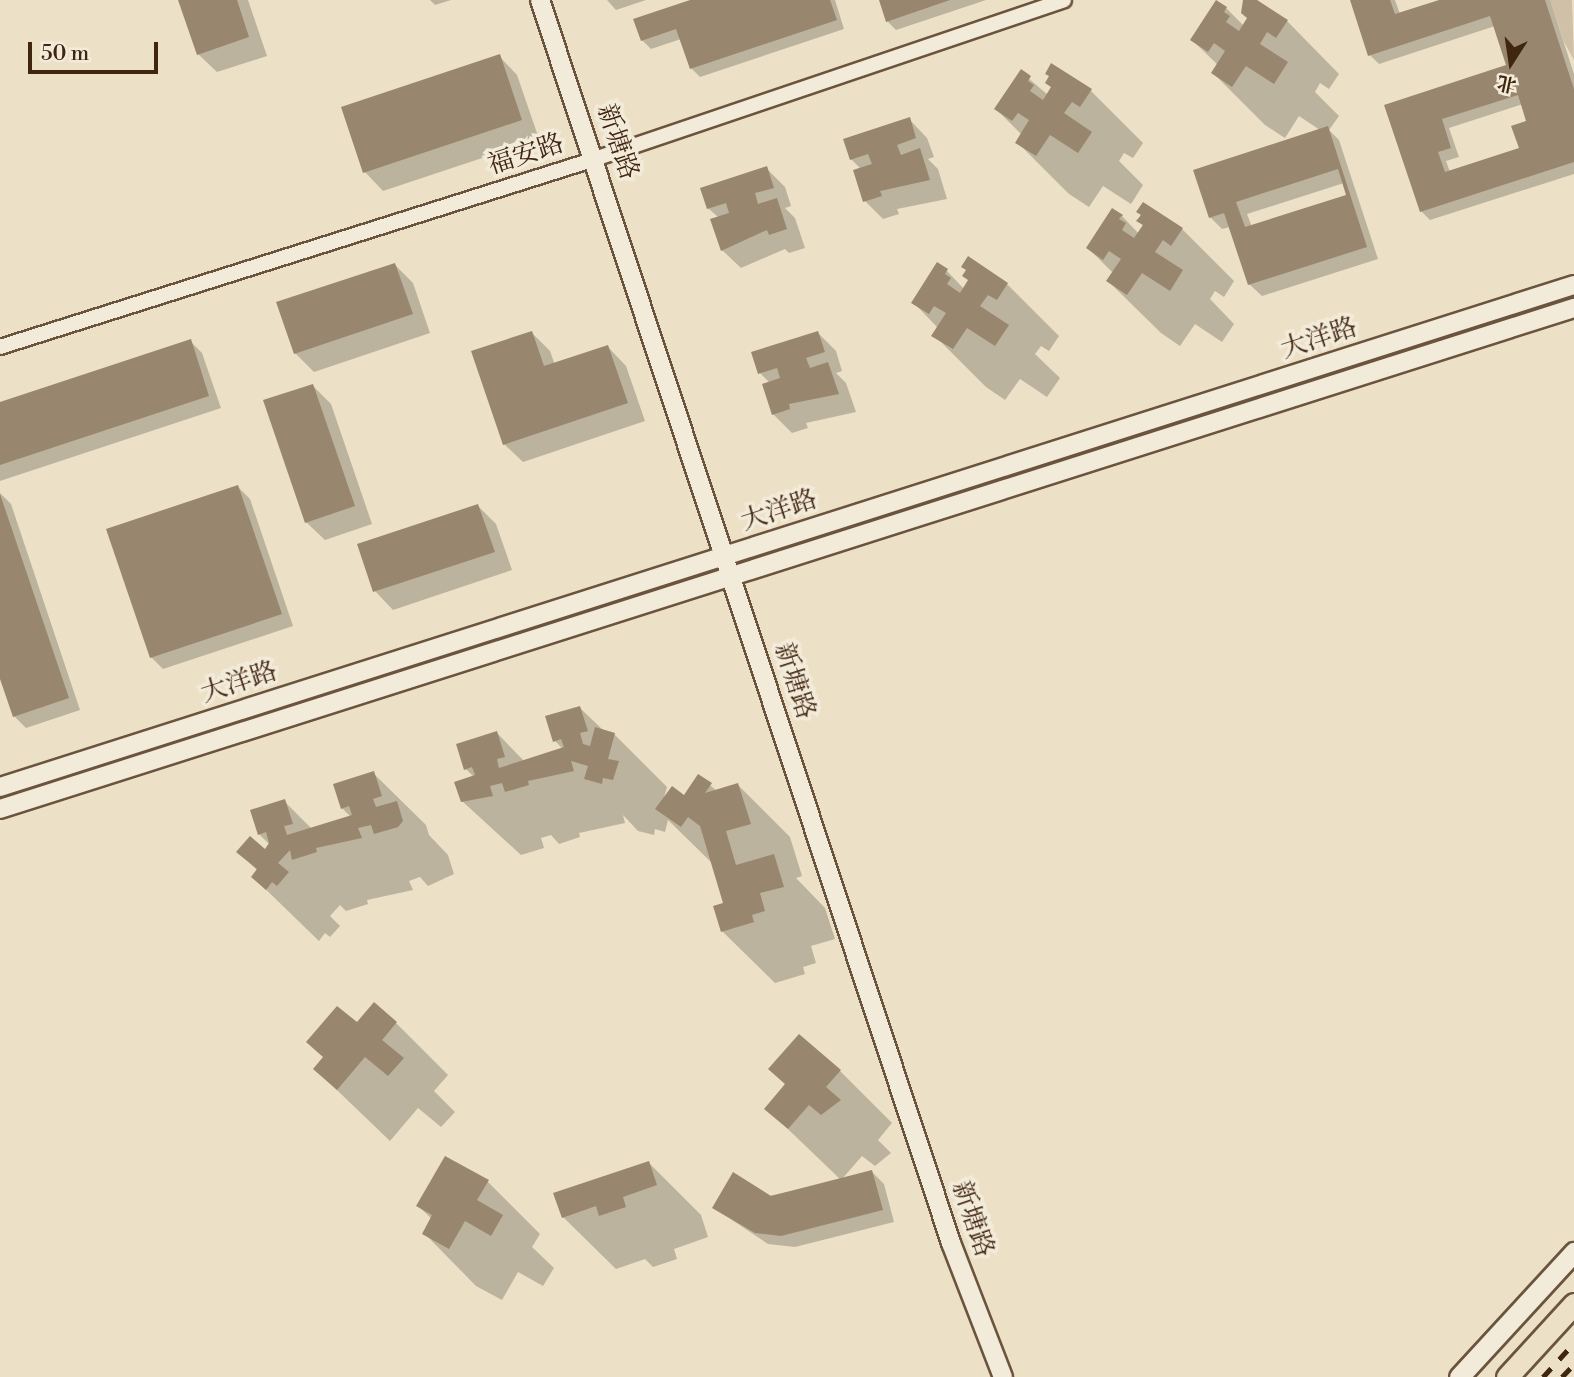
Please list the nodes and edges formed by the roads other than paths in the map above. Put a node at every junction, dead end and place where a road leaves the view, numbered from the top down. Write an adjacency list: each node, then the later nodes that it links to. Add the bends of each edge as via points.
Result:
1 (540, 0): 3 (street, 新塘路)
2 (1064, 0): 3 (street, 福安路)
3 (595, 159): 6 (street, 福安路); 7 (street, 新塘路)
4 (1574, 285): 7 (street, 大洋路)
5 (1574, 308): 8 (street, 大洋路)
6 (0, 347)
7 (725, 556): 8 (street, 新塘路); 9 (street, 大洋路)
8 (732, 576): 10 (street, 大洋路); 13 (street, 新塘路, via 951,1243)
9 (0, 787)
10 (0, 809)
11 (1574, 1252): 14 (main road)
12 (1574, 1304): 15 (main road)
13 (1003, 1377)
14 (1459, 1377)
15 (1507, 1377)

